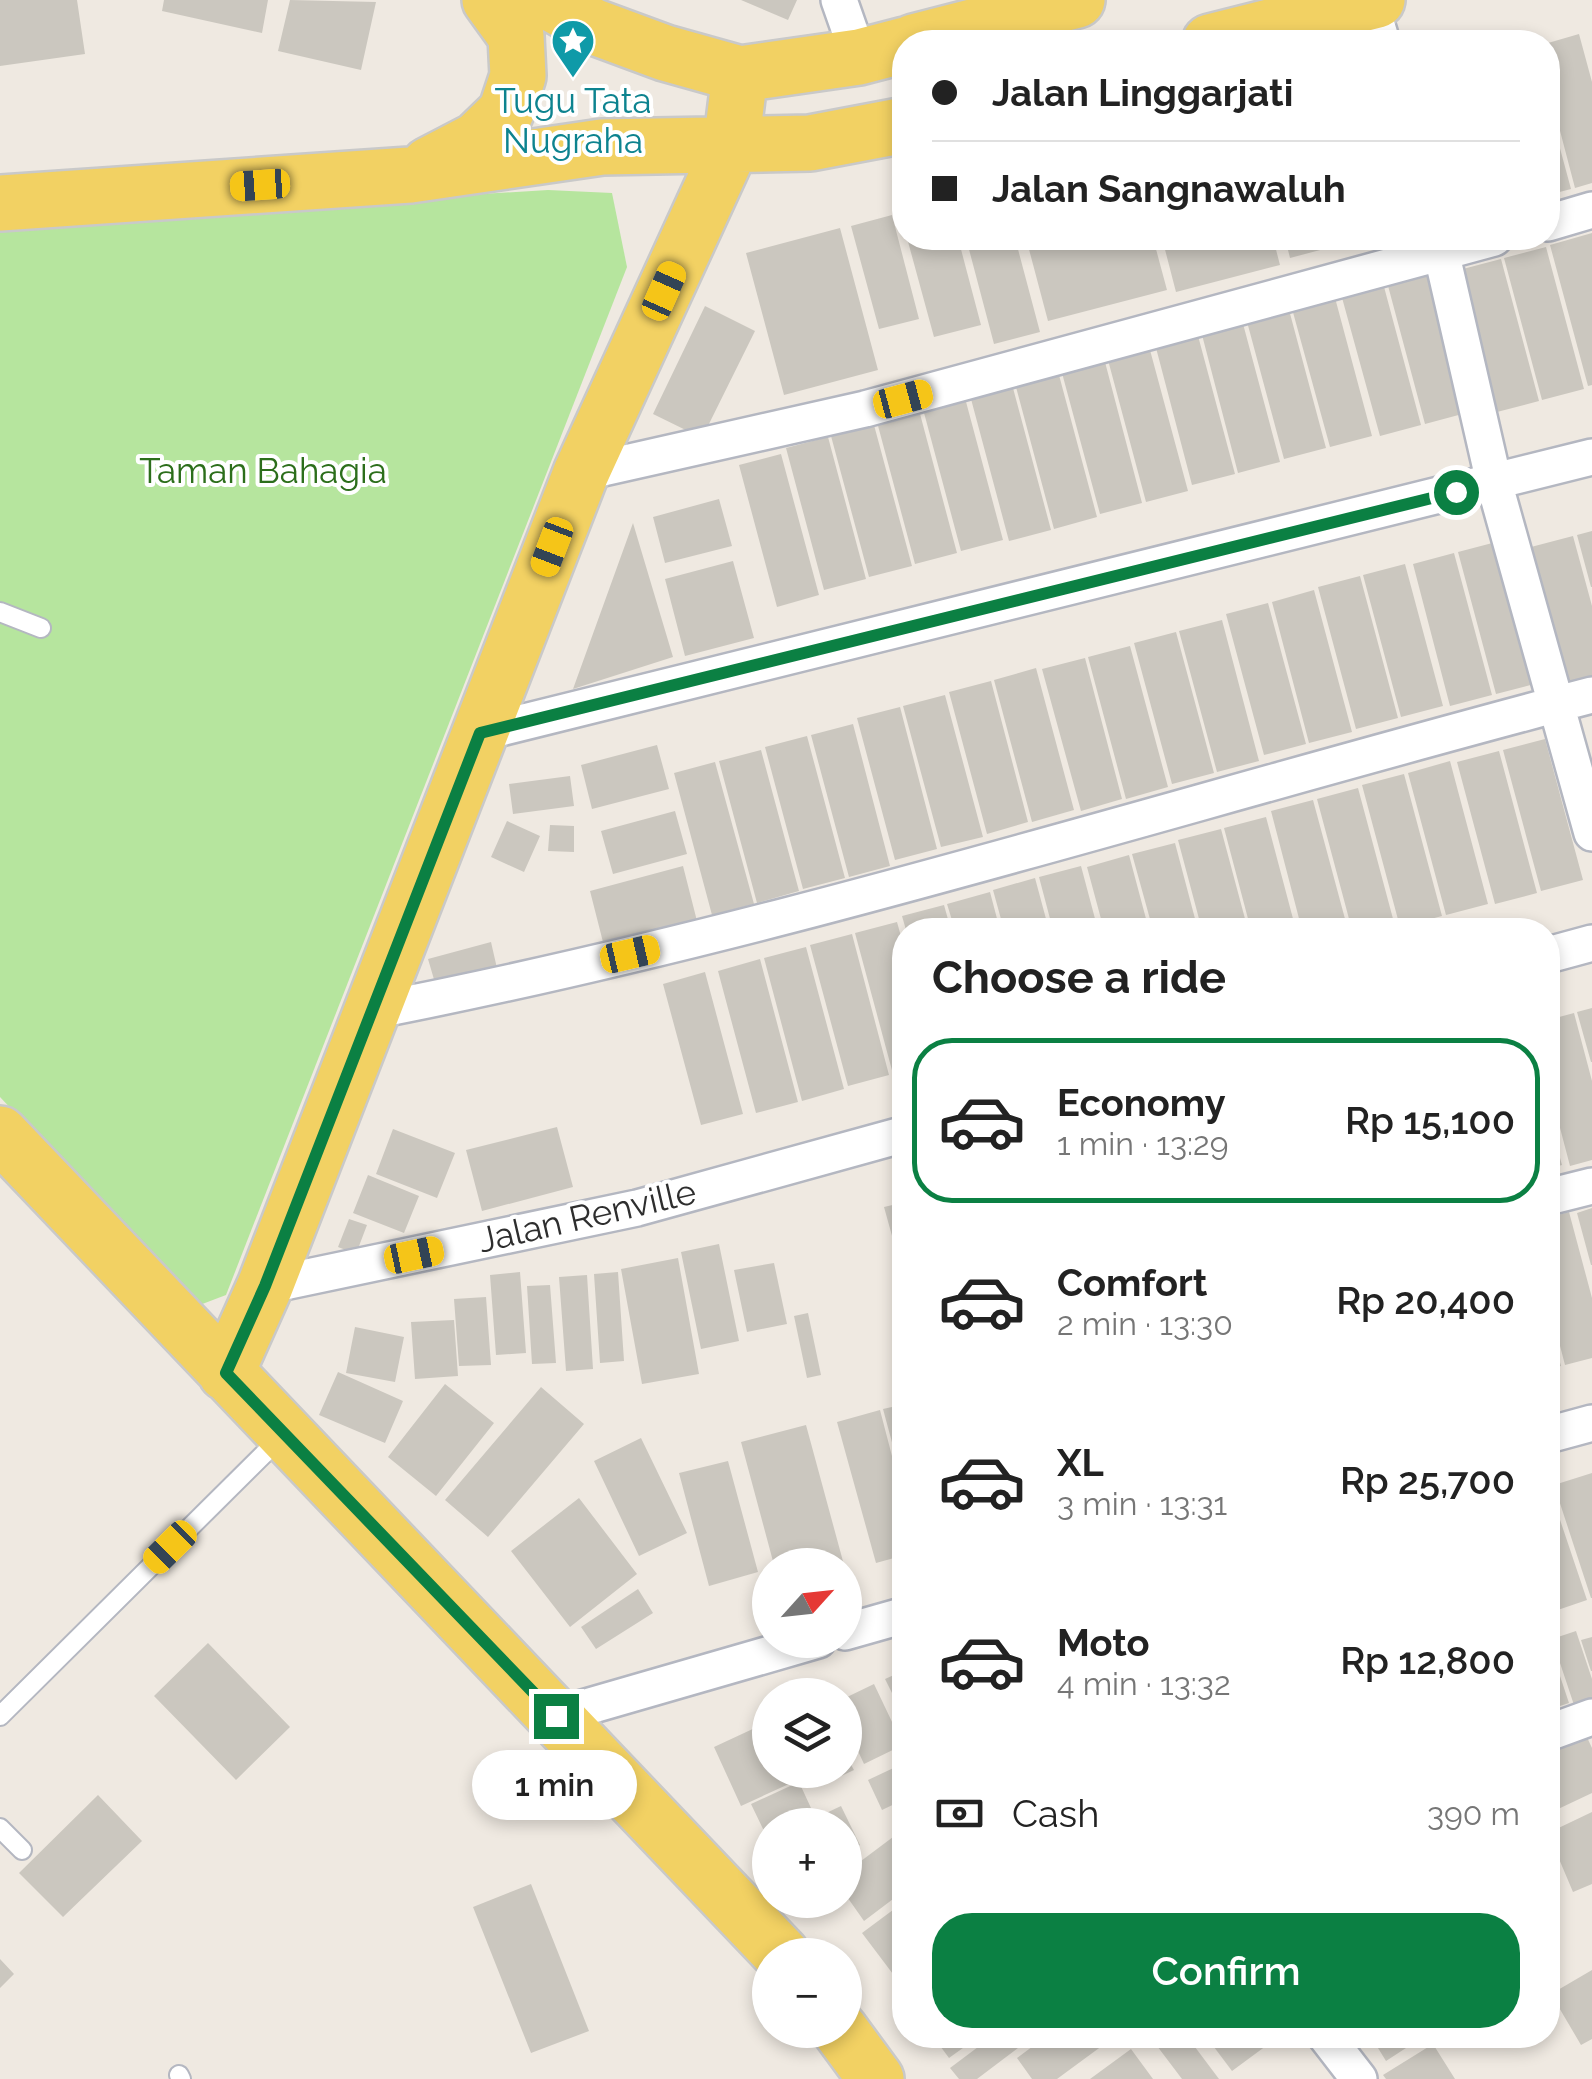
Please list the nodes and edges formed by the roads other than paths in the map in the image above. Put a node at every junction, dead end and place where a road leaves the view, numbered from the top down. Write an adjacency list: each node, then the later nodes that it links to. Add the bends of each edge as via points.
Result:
1 (490, 0): 12 (main road, via 516,36 518,76 506,112 477,140)
2 (546, 0): 9 (main road, via 665,53)
3 (839, 0): 8 (street)
4 (1077, 0): 6 (main road)
5 (1357, 11): 7 (main road)
6 (961, 30)
7 (1267, 30)
8 (882, 51): 9 (main road)
9 (740, 74): 11 (main road)
10 (892, 127): 11 (main road, via 810,143)
11 (731, 146): 12 (main road, via 602,148); 19 (main road)
12 (410, 175): 13 (main road)
13 (0, 203)
14 (1592, 210): 15 (street)
15 (1560, 219)
16 (1422, 250): 19 (street, via 864,409)
17 (1441, 250): 20 (street)
18 (1592, 457): 20 (street)
19 (581, 473): 25 (main road)
20 (1494, 482): 24 (street); 25 (street)
21 (0, 612): 22 (lane)
22 (41, 628)
23 (1592, 695): 24 (street)
24 (1557, 704): 26 (street); 29 (street, via 700,938)
25 (480, 733): 29 (main road)
26 (1592, 833)
27 (1592, 943): 28 (street)
28 (1560, 952)
29 (372, 1011): 34 (main road)
30 (0, 1134): 35 (main road)
31 (892, 1138): 34 (street, Jalan Renville, via 636,1208)
32 (1592, 1186): 33 (street)
33 (1560, 1195)
34 (265, 1286): 35 (main road)
35 (226, 1373): 38 (main road)
36 (1592, 1422): 37 (street)
37 (1560, 1431)
38 (284, 1434): 42 (lane); 43 (main road)
39 (892, 1619): 40 (street)
40 (862, 1627)
41 (756, 1658): 43 (street)
42 (0, 1716)
43 (556, 1716): 48 (main road)
44 (1592, 1717): 45 (street)
45 (1560, 1729)
46 (0, 1828): 47 (lane)
47 (22, 1850)
48 (766, 1938)
49 (853, 2048): 51 (main road)
50 (1335, 2048): 52 (street)
51 (876, 2079)
52 (1359, 2079)

